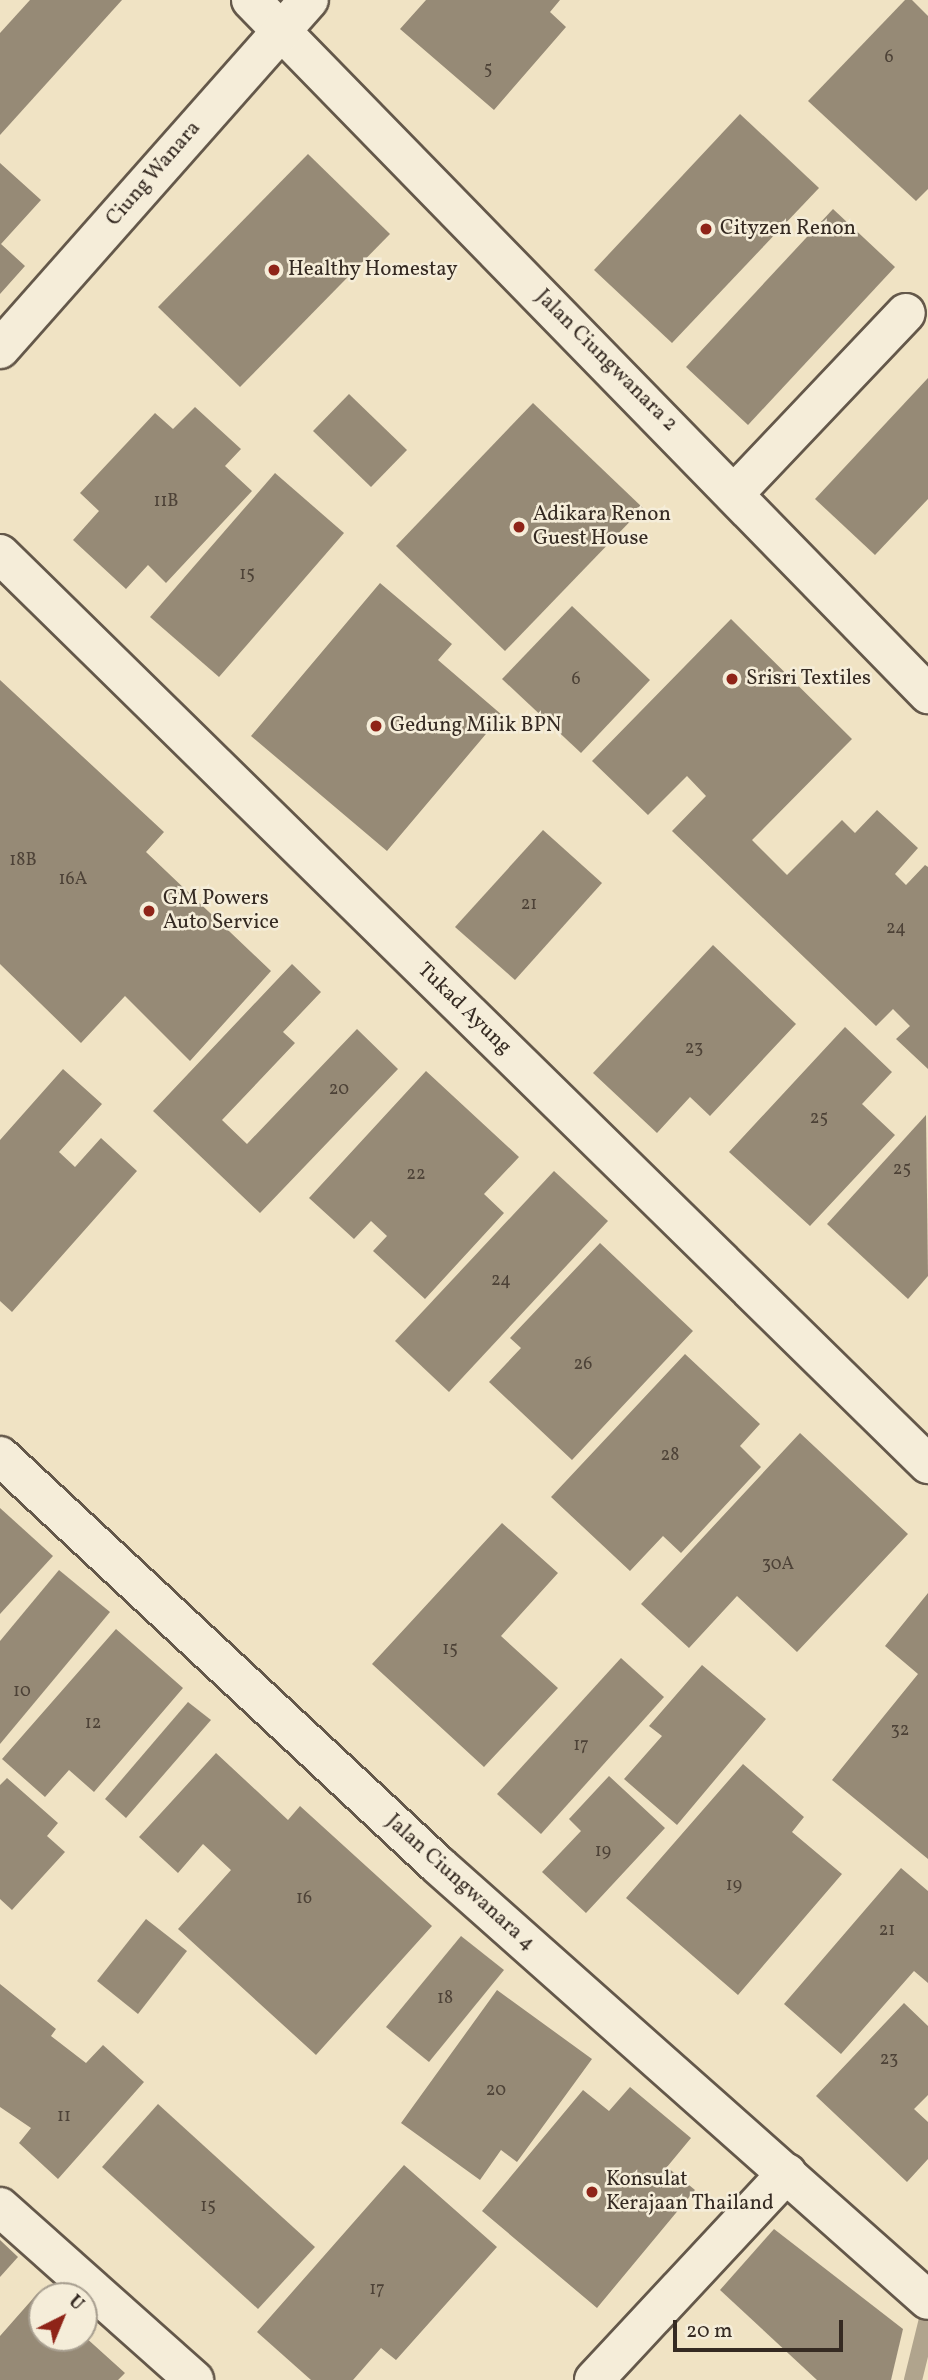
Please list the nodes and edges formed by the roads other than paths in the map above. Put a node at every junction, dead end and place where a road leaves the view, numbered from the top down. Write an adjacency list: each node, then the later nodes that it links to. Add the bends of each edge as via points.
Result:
1 (251, 0): 3 (street, Jalan Ciungwanara 2)
2 (309, 0): 3 (street, Ciung Wanara)
3 (280, 31): 5 (street, Ciung Wanara); 6 (street, Jalan Ciungwanara 2)
4 (906, 313): 6 (street)
5 (0, 349)
6 (735, 493): 8 (street, Jalan Ciungwanara 2)
7 (0, 554): 10 (street, Tukad Ayung)
8 (928, 694)
9 (0, 1456): 11 (street, Jalan Ciungwanara 4, via 438,1865)
10 (928, 1464)
11 (787, 2173): 13 (street, Jalan Ciungwanara 4); 15 (street)
12 (0, 2207): 14 (street)
13 (928, 2300)
14 (194, 2380)
15 (594, 2380)

